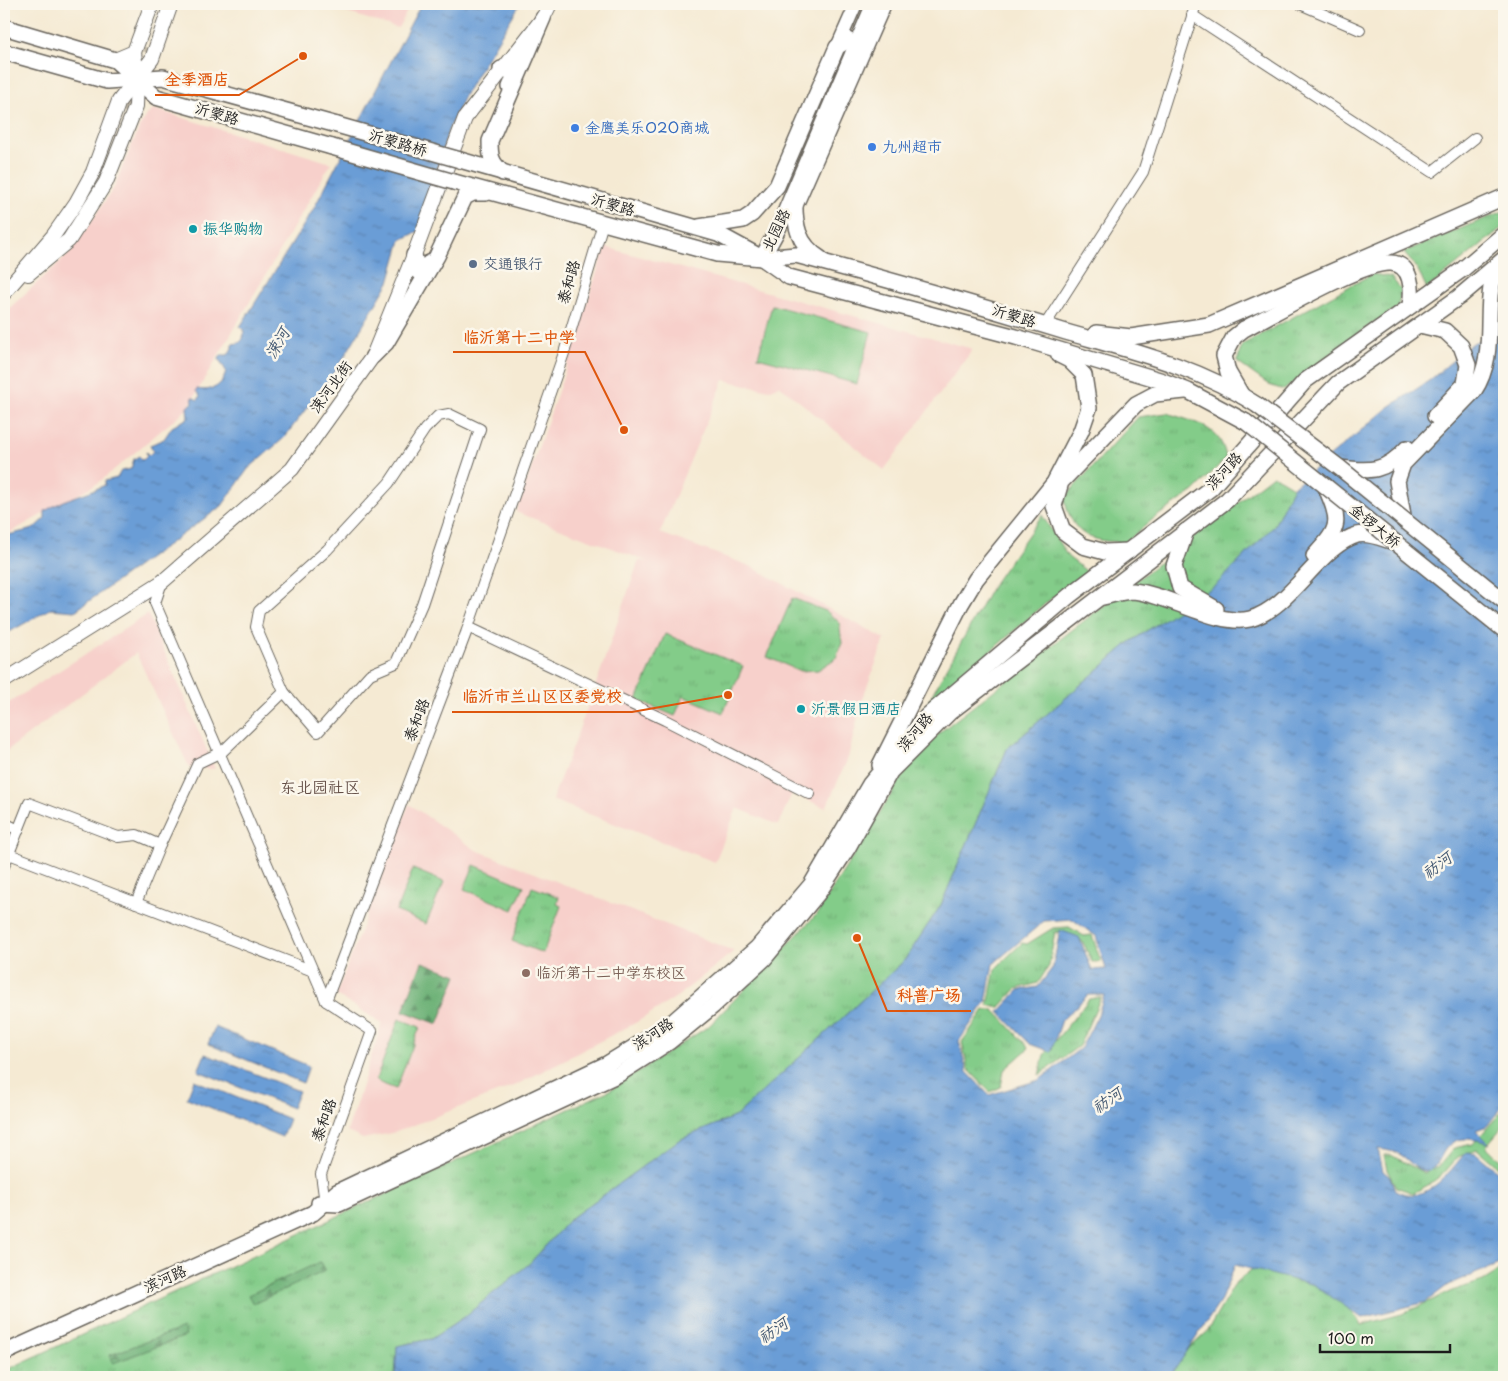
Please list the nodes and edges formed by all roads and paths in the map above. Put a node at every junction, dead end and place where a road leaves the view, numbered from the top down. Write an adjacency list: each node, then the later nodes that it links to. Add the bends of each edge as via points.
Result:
1 (152, 4): 15 (main road)
2 (161, 4): 15 (main road)
3 (171, 4): 19 (main road, via 152,59)
4 (550, 4): 11 (main road, 涑河北街)
5 (874, 4): 29 (main road, 北园路)
6 (885, 4): 32 (street)
7 (1196, 4): 10 (street)
8 (1300, 4): 13 (street)
9 (855, 5): 14 (main road, 北园路)
10 (1192, 15): 24 (street, via 1432,172); 42 (street, via 1143,172)
11 (543, 18): 18 (main road, 涑河北街); 27 (main road, via 490,141 492,164)
12 (4, 28): 17 (main road, 沂蒙路)
13 (1360, 30)
14 (842, 43): 34 (main road, via 777,186 743,220); 37 (main road, 北园路, via 769,225)
15 (140, 50): 17 (main road); 19 (main road)
16 (4, 52): 20 (main road, 沂蒙路)
17 (115, 60): 19 (main road, 沂蒙路)
18 (501, 69): 26 (main road, via 510,69 514,78 481,154); 36 (main road, 涑河北街, via 464,118)
19 (137, 79): 20 (main road, 沂蒙路); 21 (main road, 沂蒙路); 22 (main road); 23 (main road, 沂蒙路, via 163,77)
20 (107, 81): 22 (main road)
21 (156, 97): 22 (main road); 25 (main road, 沂蒙路)
22 (127, 106): 40 (main road, via 103,170 84,205 58,240)
23 (336, 125): 26 (main road, 沂蒙路桥, bridge)
24 (1475, 138)
25 (332, 147): 28 (main road, 沂蒙路桥, bridge)
26 (460, 160): 27 (main road, 沂蒙路)
27 (504, 174): 34 (main road, 沂蒙路)
28 (454, 182): 30 (main road, 沂蒙路); 36 (main road, via 458,202 424,271 418,271)
29 (795, 188): 32 (main road); 37 (main road, 北园路)
30 (493, 192): 33 (main road, 沂蒙路); 46 (main road, via 473,193 465,197 436,256 386,343)
31 (1504, 198): 44 (main road, via 1210,325 1131,336)
32 (794, 211): 39 (main road, via 796,225 809,251)
33 (603, 223): 37 (main road, 沂蒙路, via 717,254); 62 (street, 泰和路, via 564,353)
34 (696, 228): 37 (main road, 沂蒙路, via 718,234)
35 (1504, 234): 41 (main road, 滨河路, via 1463,269)
36 (414, 255): 46 (main road, 涑河北街)
37 (762, 258): 39 (main road, 沂蒙路, via 796,255); 45 (main road, 沂蒙路, via 789,277)
38 (1502, 261): 43 (main road, 滨河路); 53 (main road, via 1492,286 1488,356 1483,377 1474,391 1403,464 1397,481)
39 (829, 264): 42 (main road, 沂蒙路)
40 (4, 293)
41 (1410, 306): 48 (main road, via 1410,278 1401,266 1391,263 1367,267 1244,329 1234,337 1224,356 1228,372); 56 (main road, 滨河路, via 1304,381 1211,488)
42 (1045, 325): 44 (main road, 沂蒙路)
43 (1420, 325): 51 (main road, via 1445,331 1462,346 1468,365 1465,384 1394,462 1374,470); 54 (main road, 滨河路, via 1338,383 1227,500)
44 (1065, 331): 48 (main road, 沂蒙路, via 1170,362)
45 (1038, 344): 47 (main road, 沂蒙路); 67 (main road, via 1069,360 1084,375 1089,408 1081,431 1054,483 976,579 961,604)
46 (373, 356): 57 (main road, 涑河北街, via 292,468)
47 (1188, 391): 50 (main road, 沂蒙路); 56 (main road, via 1155,394 1136,404 1062,482 1054,506 1063,531 1084,546 1105,552)
48 (1242, 396): 49 (main road, 沂蒙路)
49 (1257, 406): 51 (main road, 金锣大桥, bridge)
50 (1246, 422): 52 (main road, 金锣大桥, bridge)
51 (1340, 468): 53 (main road, 金锣大桥, bridge)
52 (1325, 485): 54 (main road, via 1336,512 1336,524 1330,538 1273,600 1254,610 1236,614 1212,608 1180,588 1174,566); 55 (main road, 金锣大桥, bridge)
53 (1404, 521): 60 (main road, 金锣大桥, bridge)
54 (1186, 531): 58 (main road, 滨河路)
55 (1394, 542): 58 (main road, via 1372,535 1358,535 1342,542 1273,608 1251,619 1236,621 1132,591); 63 (main road, 金锣大桥, bridge)
56 (1130, 551): 67 (main road, 滨河路, via 1069,596 942,702)
57 (162, 582): 59 (main road, 涑河北街); 61 (street)
58 (1099, 597): 77 (main road, 滨河路, via 950,712 890,772 847,849 813,900 764,959 669,1042 618,1074 553,1106 339,1204)
59 (132, 601): 61 (street); 64 (main road, 涑河北街)
60 (1504, 601)
61 (155, 603): 66 (street)
62 (468, 627): 68 (street, via 665,720); 76 (street, 泰和路)
63 (1504, 630)
64 (4, 680)
65 (284, 692): 65 (street, via 318,732 370,674 396,664 422,604 480,430 449,414 438,416 425,429 389,483 327,550 259,611 256,627); 66 (street)
66 (220, 754): 71 (street, via 198,763); 75 (street)
67 (870, 784): 77 (main road, 滨河路, via 811,885 757,948 667,1027 607,1064 337,1192)
68 (810, 794)
69 (4, 823): 70 (street)
70 (19, 830): 71 (street, via 29,803 118,838 137,835); 72 (street)
71 (160, 845): 74 (street)
72 (6, 853): 73 (street); 74 (street)
73 (4, 866)
74 (136, 903): 75 (street)
75 (313, 972): 76 (street)
76 (326, 1001): 77 (street, 泰和路, via 372,1031 321,1174)
77 (325, 1203): 78 (main road, 滨河路, via 311,1204); 79 (main road, 滨河路, via 313,1213)
78 (4, 1343)
79 (4, 1353)

